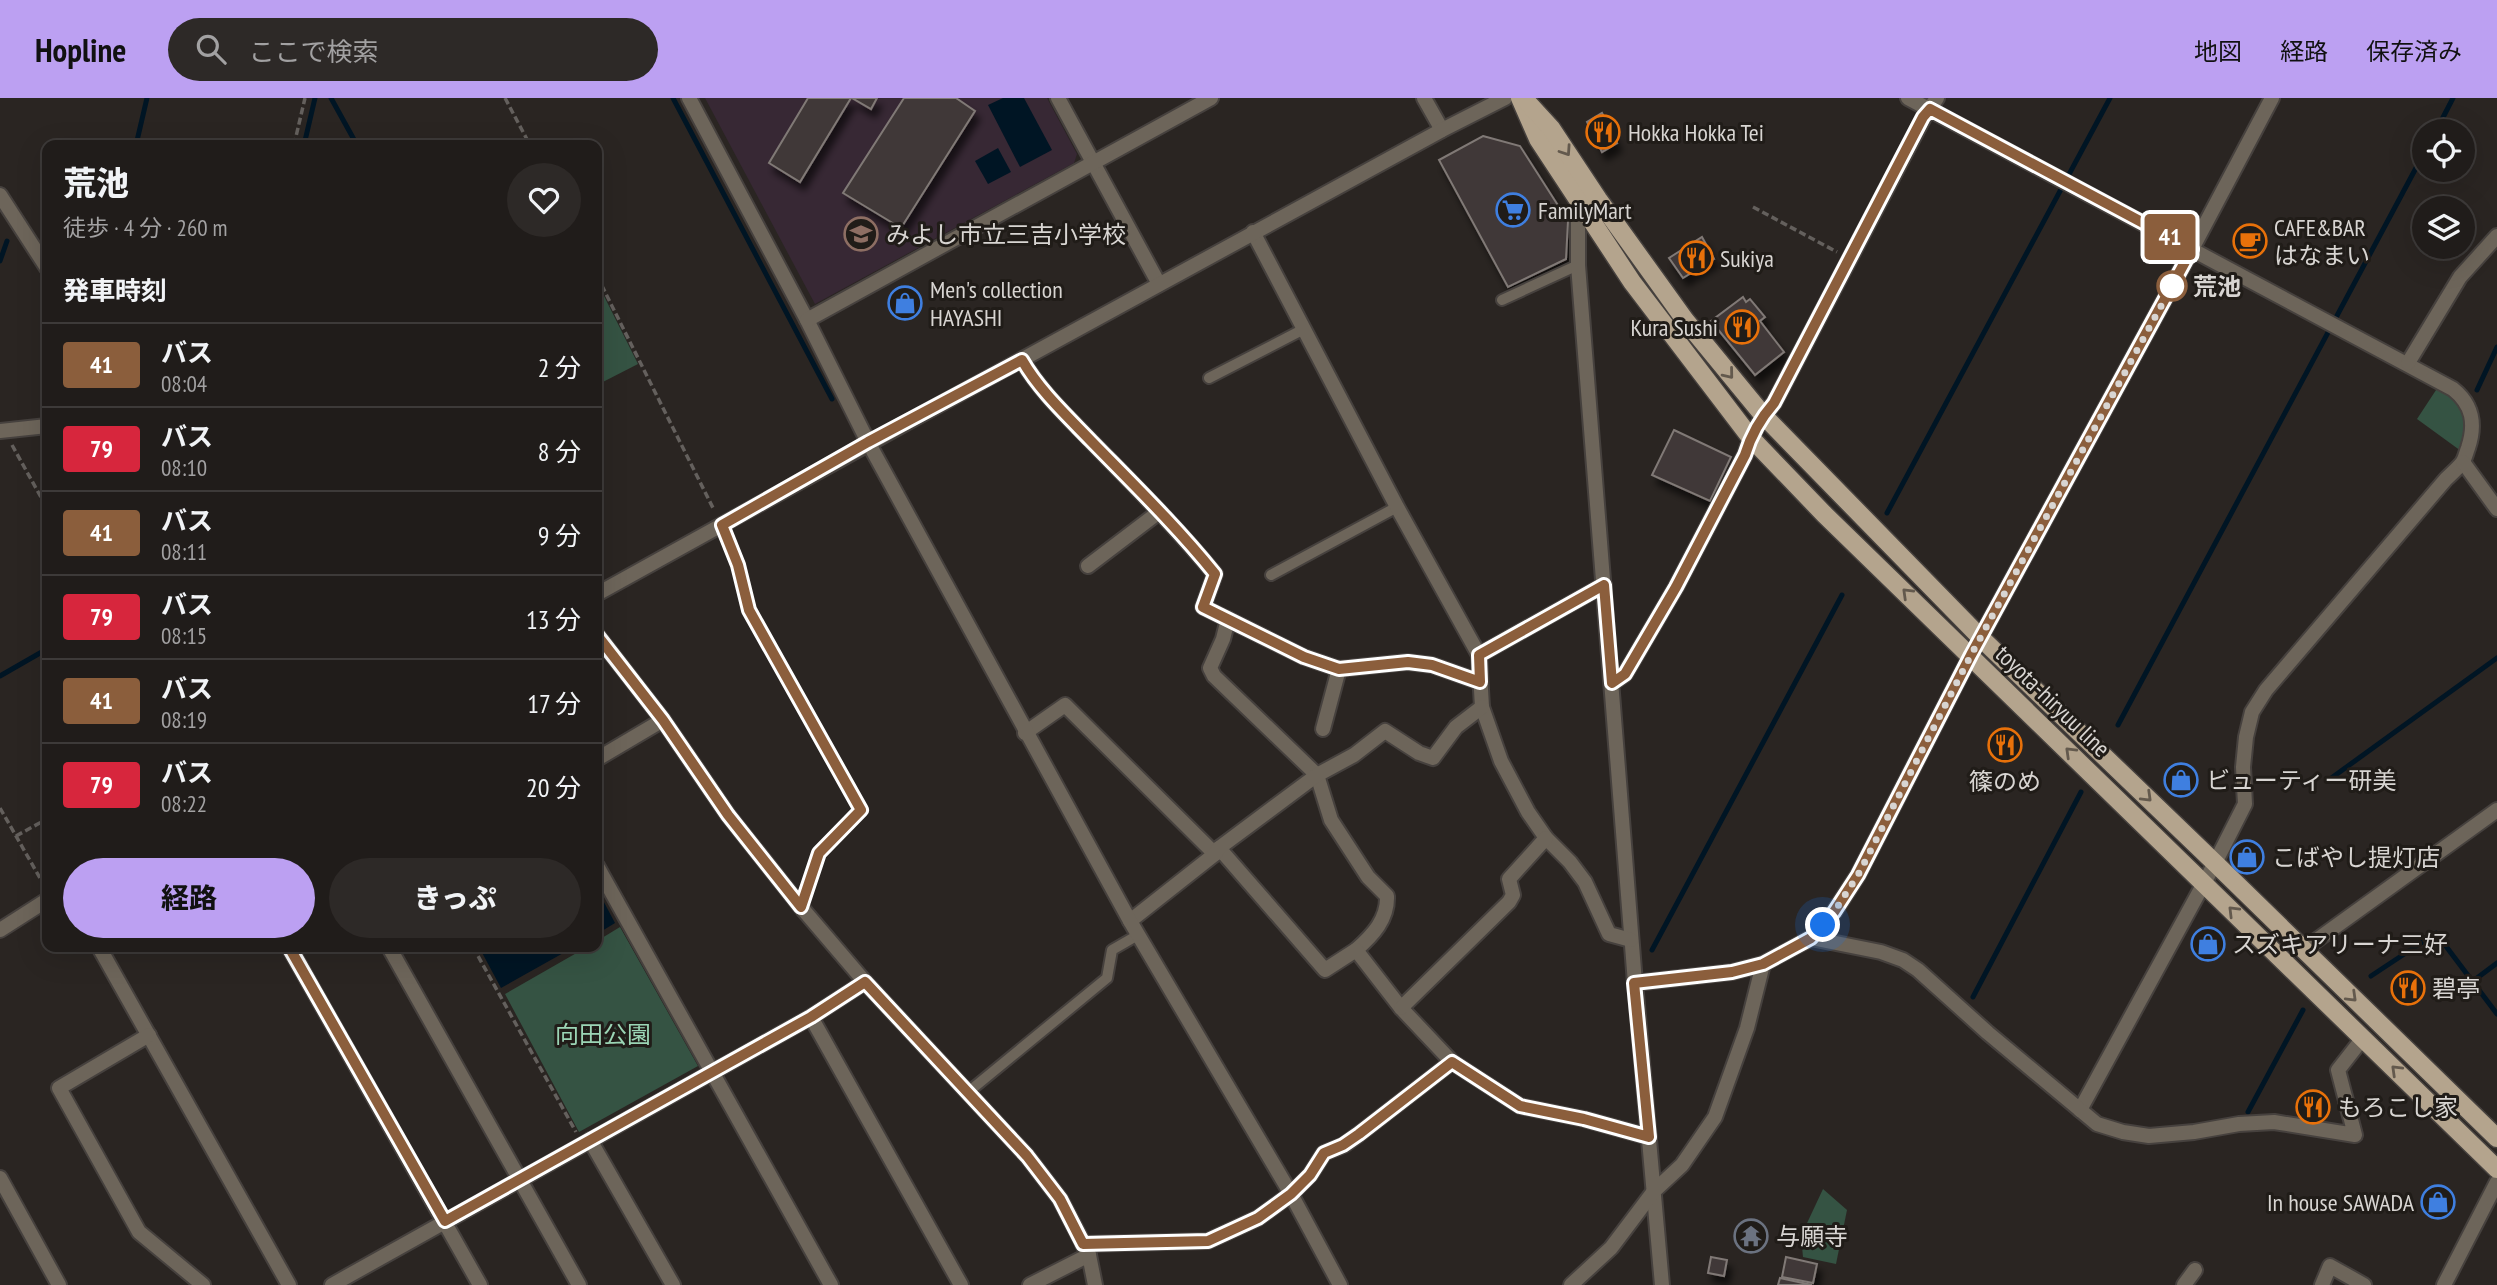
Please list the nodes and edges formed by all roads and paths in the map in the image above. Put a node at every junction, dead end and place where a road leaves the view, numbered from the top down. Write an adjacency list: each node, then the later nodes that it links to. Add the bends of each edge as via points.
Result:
1 (305, 98): 13 (path)
2 (505, 98): 14 (path)
3 (689, 98): 28 (street)
4 (1058, 98): 15 (street)
5 (1211, 98): 15 (street)
6 (1424, 98): 12 (street)
7 (1505, 98): 12 (street)
8 (1521, 98): 17 (main road, toyota-hiryuu line, via 1538,139); 33 (main road, toyota-hiryuu line, one-way to 33, via 1551,128 1685,320)
9 (1908, 98): 11 (street)
10 (2272, 98): 21 (street)
11 (1933, 104): 21 (street); 22 (street)
12 (1442, 130): 19 (street)
13 (295, 140)
14 (527, 140)
15 (1092, 162): 25 (street); 28 (street)
16 (0, 195): 23 (street)
17 (1578, 201): 24 (street); 36 (main road, toyota-hiryuu line, via 1632,282)
18 (1753, 206): 22 (path)
19 (1253, 232): 25 (street); 29 (street)
20 (2497, 236): 31 (street, via 2460,276)
21 (2192, 249): 31 (street); 49 (street)
22 (1850, 259): 33 (street, via 1774,403)
23 (42, 260)
24 (1578, 265): 27 (lane); 46 (street)
25 (1159, 284): 30 (street)
26 (602, 286): 43 (path)
27 (1502, 300)
28 (807, 320): 37 (street)
29 (1304, 329): 32 (lane); 40 (street)
30 (1022, 360): 37 (street); 42 (street, via 1030,375)
31 (2408, 363): 38 (street, via 2453,388 2470,407 2471,438)
32 (1209, 378)
33 (1763, 415): 36 (street); 49 (main road, toyota-hiryuu line)
34 (42, 427): 35 (street)
35 (2, 431): 39 (path)
36 (1751, 437): 52 (main road, toyota-hiryuu line, one-way to 36); 55 (street, via 1676,587 1625,674)
37 (868, 442): 43 (street); 59 (street)
38 (2463, 462): 41 (street); 68 (street, via 2252,712 2246,737 2245,804)
39 (42, 499)
40 (1397, 507): 45 (lane); 51 (street)
41 (2497, 509)
42 (1159, 512): 44 (street); 48 (street, via 1215,574 1203,607)
43 (722, 525): 47 (street); 73 (lane, via 749,610 861,810 819,853)
44 (1088, 566)
45 (1271, 575)
46 (1604, 585): 51 (street); 55 (street)
47 (602, 591)
48 (1228, 619): 53 (street); 61 (street, via 1210,668 1214,676)
49 (1981, 638): 52 (street); 68 (main road, toyota-hiryuu line, one-way to 68)
50 (602, 641): 57 (street)
51 (1479, 655): 54 (street)
52 (1971, 655): 71 (main road, toyota-hiryuu line, one-way to 52); 77 (street, via 1858,875)
53 (1339, 669): 54 (street, via 1408,662 1432,665); 58 (street)
54 (1480, 682): 56 (street)
55 (1612, 683): 78 (street)
56 (1482, 707): 61 (street, via 1456,727 1433,758 1385,731); 66 (street, via 1501,761)
57 (663, 720): 60 (street); 73 (street, via 728,815)
58 (1324, 729)
59 (1025, 733): 67 (street, via 1065,705); 74 (street)
60 (602, 756)
61 (1317, 775): 67 (street); 79 (street, via 1331,820 1368,877 1387,896 1380,923)
62 (0, 808): 65 (path)
63 (2497, 810): 80 (street)
64 (42, 822): 65 (path)
65 (16, 836): 70 (path)
66 (1546, 838): 78 (street, via 1586,882 1609,934); 88 (street, via 1509,879 1513,895 1509,902)
67 (1217, 851): 74 (street); 79 (street, via 1325,970)
68 (2215, 863): 71 (street); 80 (main road, toyota-hiryuu line)
69 (602, 875): 93 (street)
70 (42, 881)
71 (2203, 881): 91 (main road, toyota-hiryuu line, one-way to 71); 95 (street)
72 (42, 903): 75 (street)
73 (801, 907): 86 (street)
74 (1130, 921): 76 (street)
75 (0, 930)
76 (1138, 935): 94 (lane, via 1112,950 1107,978); 104 (street)
77 (1811, 938): 85 (street); 95 (street, via 1881,953 1919,970)
78 (1631, 940): 87 (street)
79 (1356, 950): 88 (street)
80 (2303, 950): 97 (main road, toyota-hiryuu line, one-way to 97)
81 (102, 952): 90 (street)
82 (292, 952): 105 (street)
83 (392, 952): 101 (street)
84 (476, 952): 98 (path)
85 (1763, 964): 87 (street); 103 (street, via 1747,1028 1714,1117 1682,1165)
86 (865, 982): 89 (street); 94 (street)
87 (1634, 983): 96 (street)
88 (1401, 1008): 92 (street)
89 (811, 1017): 93 (street); 116 (street)
90 (149, 1035): 109 (street, via 59,1088 139,1232); 110 (street)
91 (2363, 1038): 95 (street, via 2338,1070 2355,1135 2274,1122 2149,1136 2097,1124); 99 (main road, toyota-hiryuu line, one-way to 91)
92 (1452, 1062): 96 (street, via 1520,1106); 104 (street, via 1359,1134 1324,1153)
93 (711, 1071): 98 (street); 115 (street)
94 (967, 1093): 106 (street, via 1027,1156 1060,1199)
95 (2080, 1110)
96 (1649, 1137): 103 (street)
97 (2497, 1138)
98 (587, 1142): 101 (street); 114 (street)
99 (2497, 1169)
100 (0, 1178): 108 (street)
101 (520, 1179): 105 (street); 113 (street)
102 (2497, 1182): 125 (street)
103 (1654, 1191): 120 (street, via 1611,1248); 121 (street)
104 (1291, 1194): 106 (street, via 1258,1218 1208,1241); 119 (street)
105 (445, 1221): 111 (street); 112 (street)
106 (1086, 1249): 117 (street); 118 (street)
107 (2195, 1270): 122 (street)
108 (60, 1285)
109 (203, 1285)
110 (289, 1285)
111 (332, 1285)
112 (480, 1285)
113 (579, 1285)
114 (673, 1285)
115 (831, 1285)
116 (961, 1285)
117 (1030, 1285)
118 (1095, 1285)
119 (1340, 1285)
120 (1571, 1285)
121 (1661, 1285)
122 (2184, 1285)
123 (2322, 1285): 124 (street, via 2330,1266)
124 (2364, 1285)
125 (2444, 1285)

